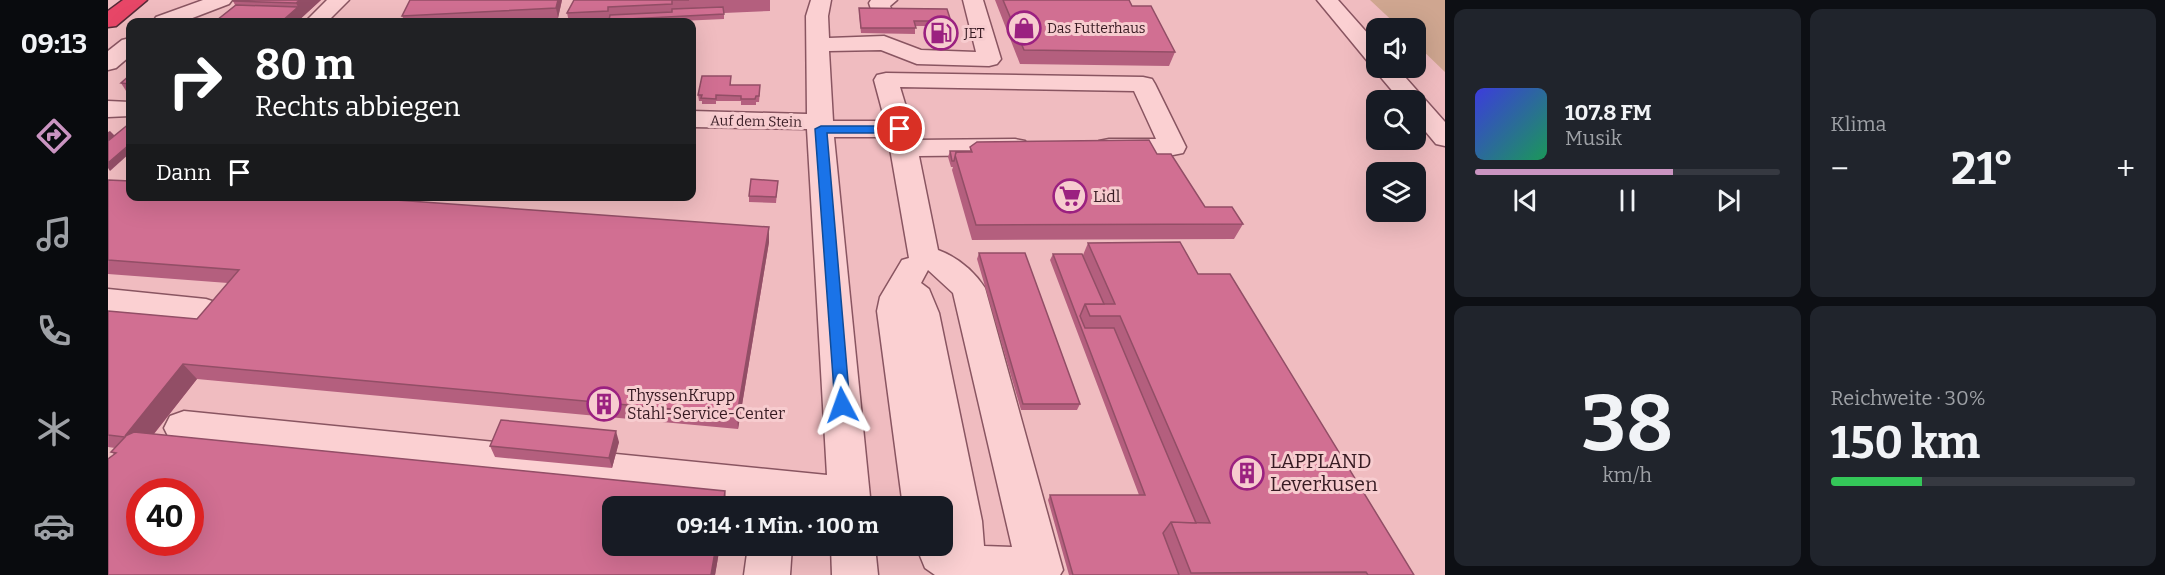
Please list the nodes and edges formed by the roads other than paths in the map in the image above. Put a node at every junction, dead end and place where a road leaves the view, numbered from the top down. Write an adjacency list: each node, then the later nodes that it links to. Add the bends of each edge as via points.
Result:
1 (137, 0): 9 (highway)
2 (222, 0): 7 (street)
3 (339, 0): 8 (street)
4 (821, 0): 11 (street)
5 (973, 0): 10 (street, via 989,59 917,57)
6 (1327, 0): 12 (street)
7 (175, 18)
8 (319, 18)
9 (108, 21)
10 (884, 22): 11 (street)
11 (818, 45): 21 (street)
12 (1366, 45)
13 (126, 48): 14 (street)
14 (108, 63)
15 (1394, 78): 16 (street)
16 (1404, 90)
17 (108, 109): 18 (street)
18 (126, 109)
19 (1426, 116): 22 (street)
20 (696, 120): 21 (street, Auf dem Stein)
21 (820, 125): 23 (street, Auf dem Stein); 31 (street)
22 (1445, 138)
23 (902, 139): 24 (street, Auf dem Stein); 25 (street, via 886,80 1143,84 1173,147); 26 (street)
24 (1034, 147)
25 (1079, 147)
26 (914, 271): 32 (street, via 897,297 894,311); 35 (street, via 961,521); 35 (street, via 942,263 968,288 1040,570)
27 (108, 301): 28 (street)
28 (206, 312)
29 (184, 428): 30 (street)
30 (757, 496)
31 (850, 496)
32 (922, 496)
33 (769, 556): 36 (street)
34 (854, 556): 37 (street)
35 (950, 557)
36 (767, 575)
37 (855, 575)

